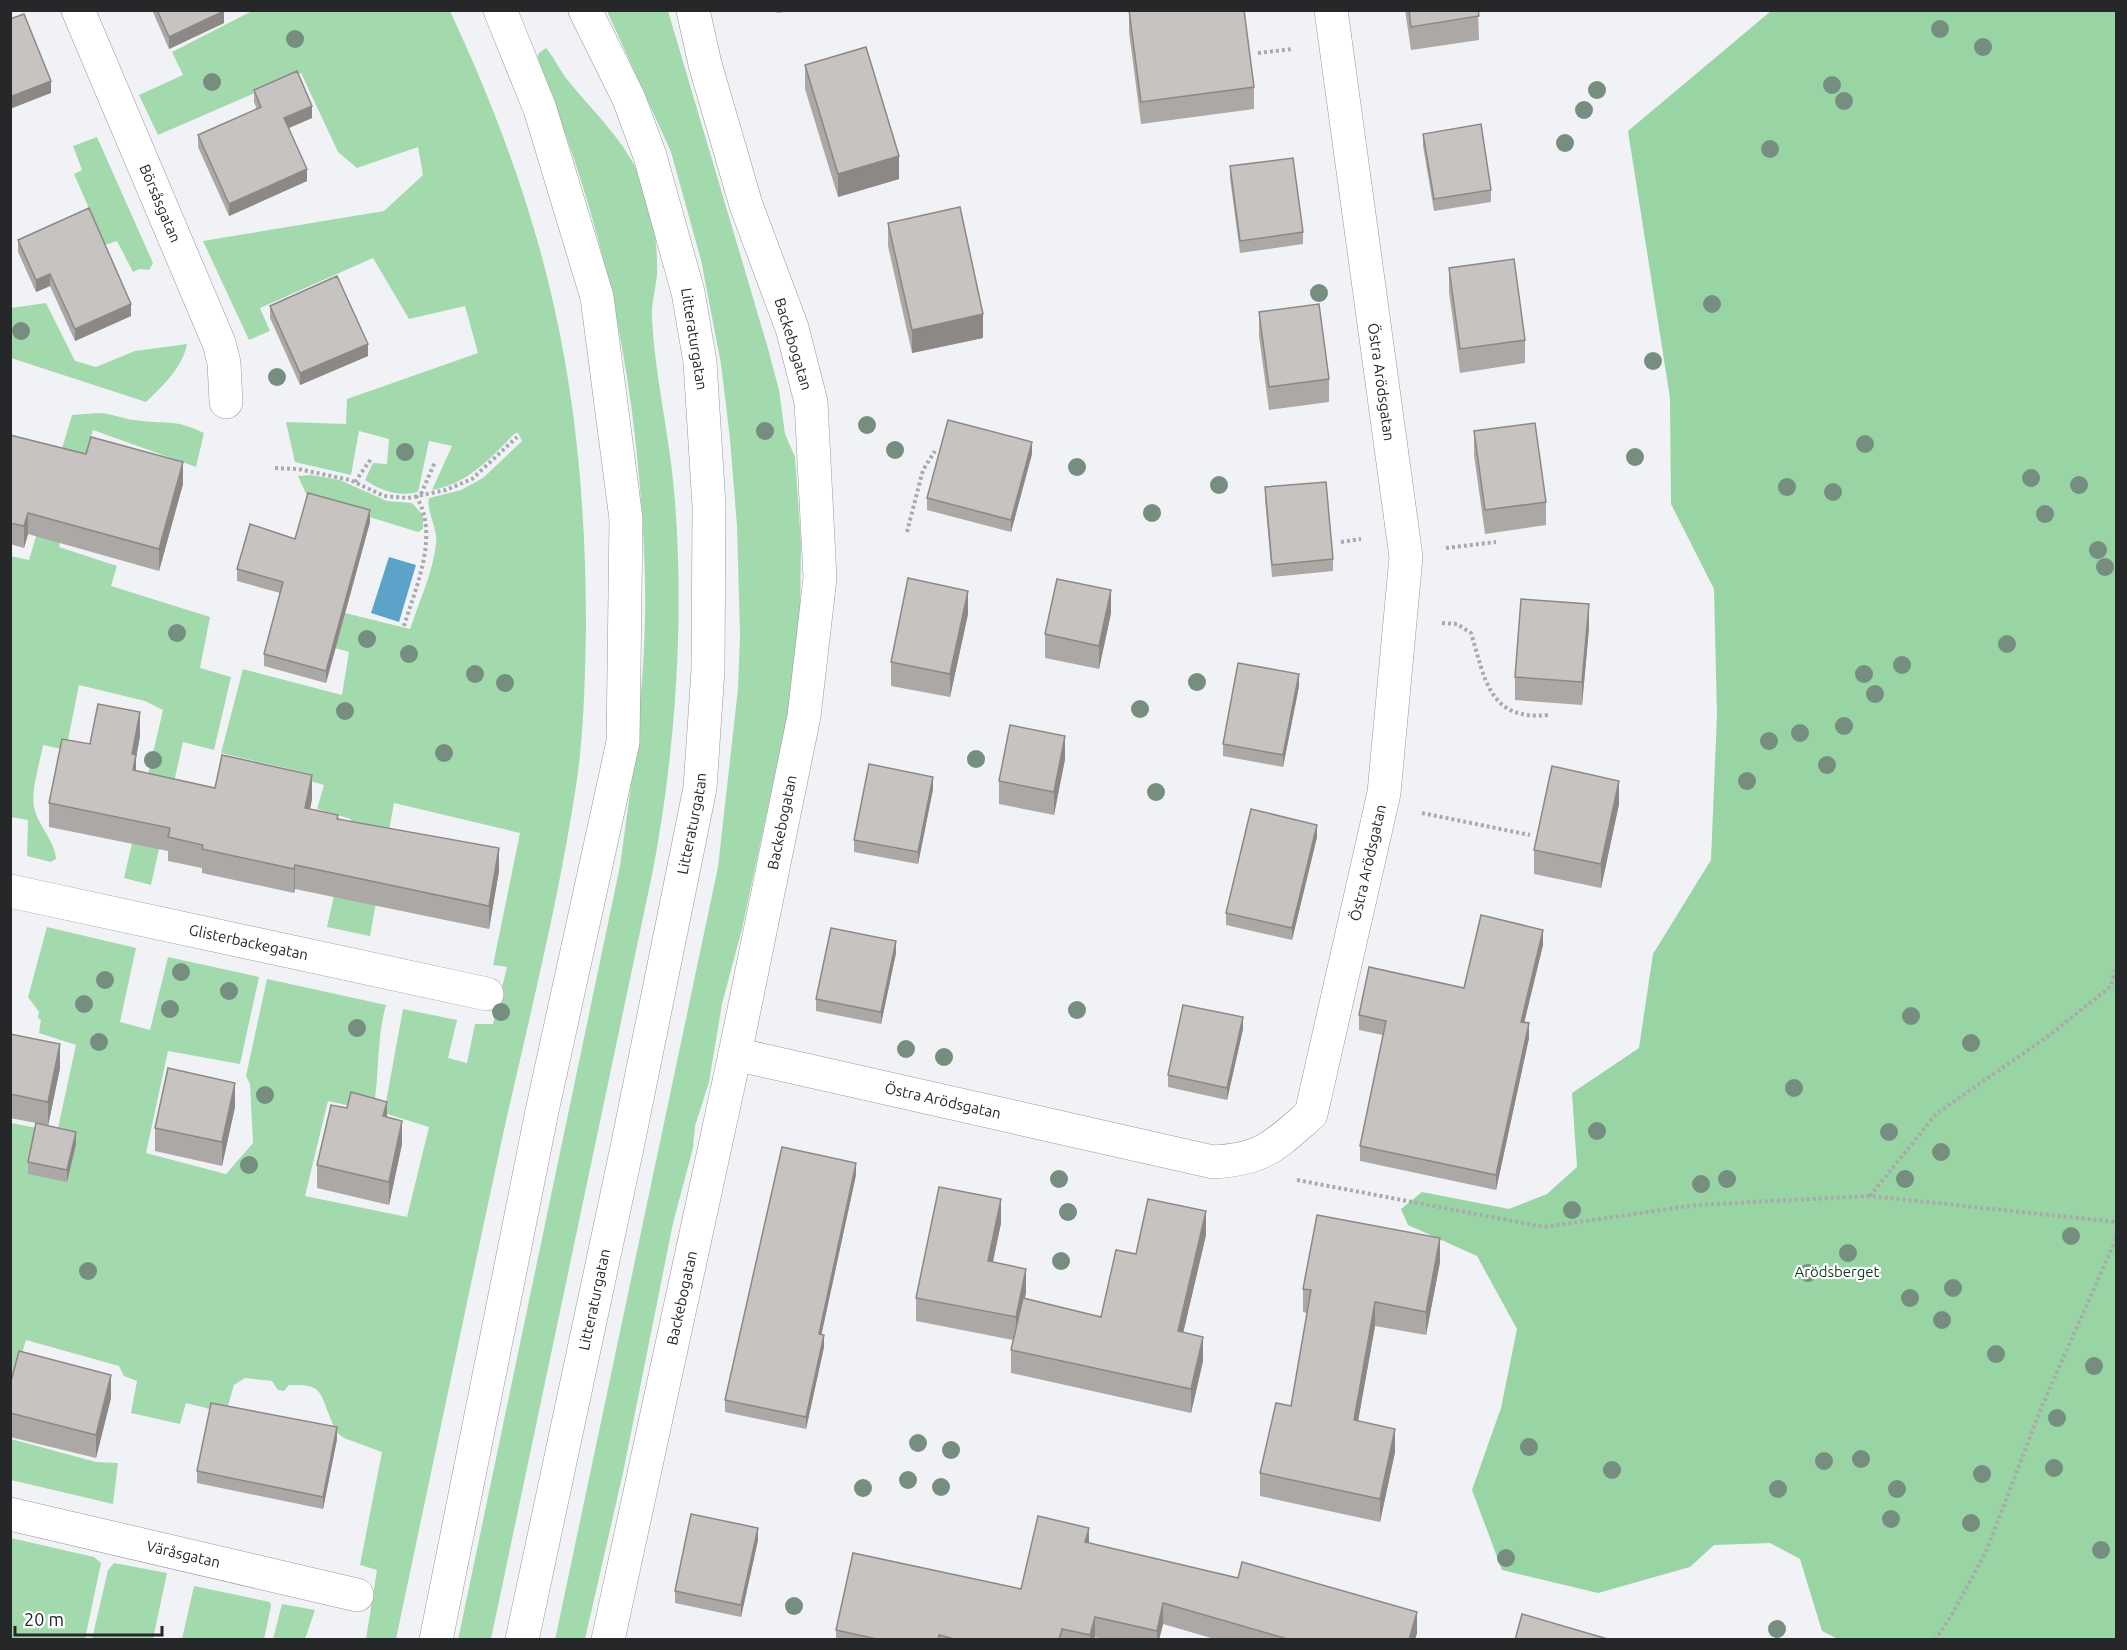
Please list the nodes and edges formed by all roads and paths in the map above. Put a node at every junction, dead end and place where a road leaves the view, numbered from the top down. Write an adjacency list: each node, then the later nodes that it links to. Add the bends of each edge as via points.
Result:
1 (78, 10): 6 (street, Börsåsgatan, via 219,344)
2 (500, 10): 30 (street, via 540,109 597,297 626,519 623,742 545,1100)
3 (585, 10): 31 (street, Litteraturgatan, via 628,99 650,156 688,292 700,362 710,507 708,670 700,788)
4 (693, 10): 23 (street, Backebogatan, via 746,205 792,328 811,402 820,578 804,716)
5 (1331, 10): 15 (street, Östra Arödsgatan, via 1406,557)
6 (226, 402)
7 (517, 437): 13 (path, via 472,479)
8 (935, 451): 14 (path, via 923,470)
9 (371, 459): 12 (path)
10 (435, 462): 13 (path)
11 (275, 468): 12 (path)
12 (355, 482): 13 (path, via 384,496)
13 (418, 496): 16 (path, via 427,531 423,563)
14 (907, 532)
15 (1400, 621): 17 (path, via 1457,624 1468,629 1482,674 1499,703 1521,715); 18 (street, Östra Arödsgatan)
16 (404, 626)
17 (1548, 715)
18 (1381, 808): 19 (path); 24 (street, Östra Arödsgatan, via 1311,1114)
19 (1530, 836)
20 (10, 891): 22 (street, Glisterbackegatan)
21 (2116, 969): 25 (path, via 2111,986 2048,1037 1936,1114)
22 (486, 994)
23 (735, 1054): 24 (street, Östra Arödsgatan, via 1212,1162 1244,1161); 32 (street, Backebogatan)
24 (1270, 1149): 25 (path, via 1298,1180 1544,1227 1696,1205)
25 (1870, 1196): 26 (path)
26 (2116, 1222)
27 (2116, 1239): 33 (path, via 2042,1406 1985,1554)
28 (10, 1514): 29 (street, Väråsgatan)
29 (357, 1595)
30 (436, 1640)
31 (522, 1640)
32 (608, 1640)
33 (1935, 1640)

